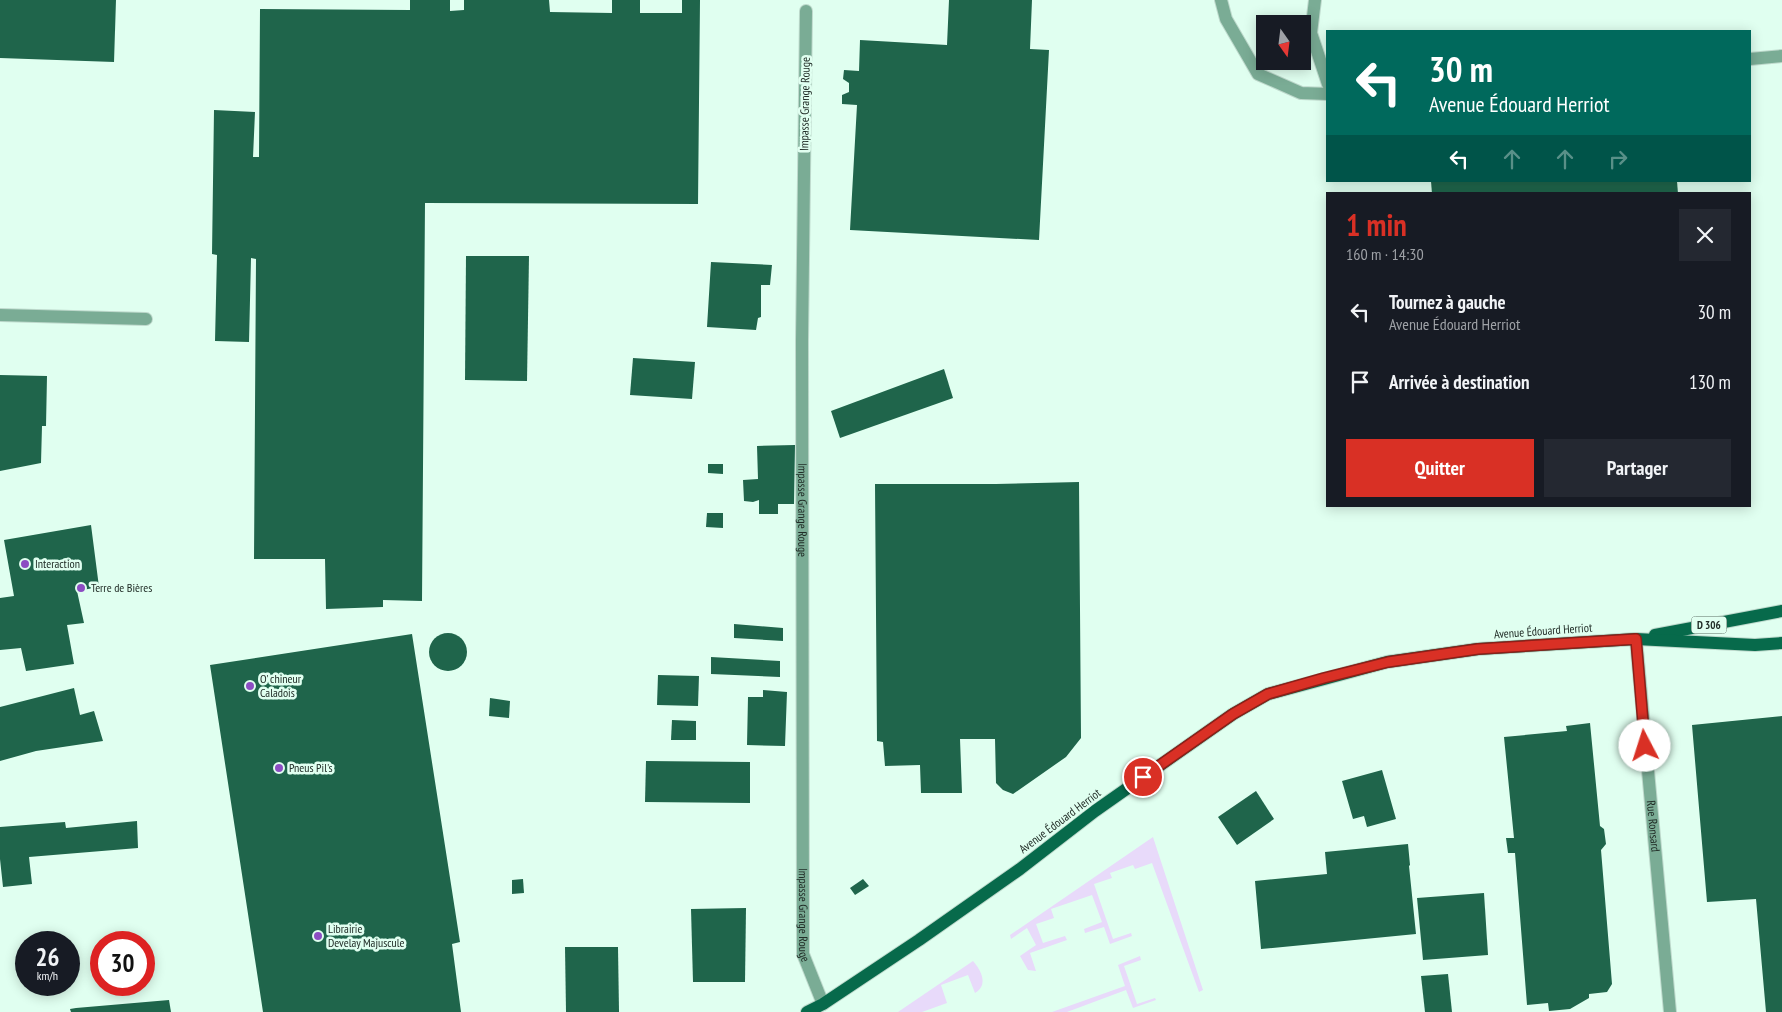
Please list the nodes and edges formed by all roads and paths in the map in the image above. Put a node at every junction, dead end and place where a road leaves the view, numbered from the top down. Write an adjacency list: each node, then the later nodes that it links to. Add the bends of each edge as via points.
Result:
1 (1221, 0): 7 (street, via 1226,19 1258,74 1301,93)
2 (1315, 0): 6 (street, via 1311,33)
3 (806, 11): 13 (street, Impasse Grange Rouge, via 802,341 803,954)
4 (1782, 56): 5 (street)
5 (1751, 59)
6 (1326, 78)
7 (1326, 94)
8 (0, 315): 9 (street)
9 (146, 319)
10 (1782, 611): 11 (main road, Avenue Édouard Herriot / D 306)
11 (1636, 639): 12 (main road, Avenue Édouard Herriot / D 306, via 1755,645); 13 (main road, Avenue Édouard Herriot / D 306, via 1478,649 1388,662 1268,694 1233,714 1095,811 1020,869); 15 (street, Rue Ronsard)
12 (1782, 643)
13 (823, 1004): 14 (main road, Avenue Édouard Herriot / D 306)
14 (808, 1012)
15 (1670, 1012)

